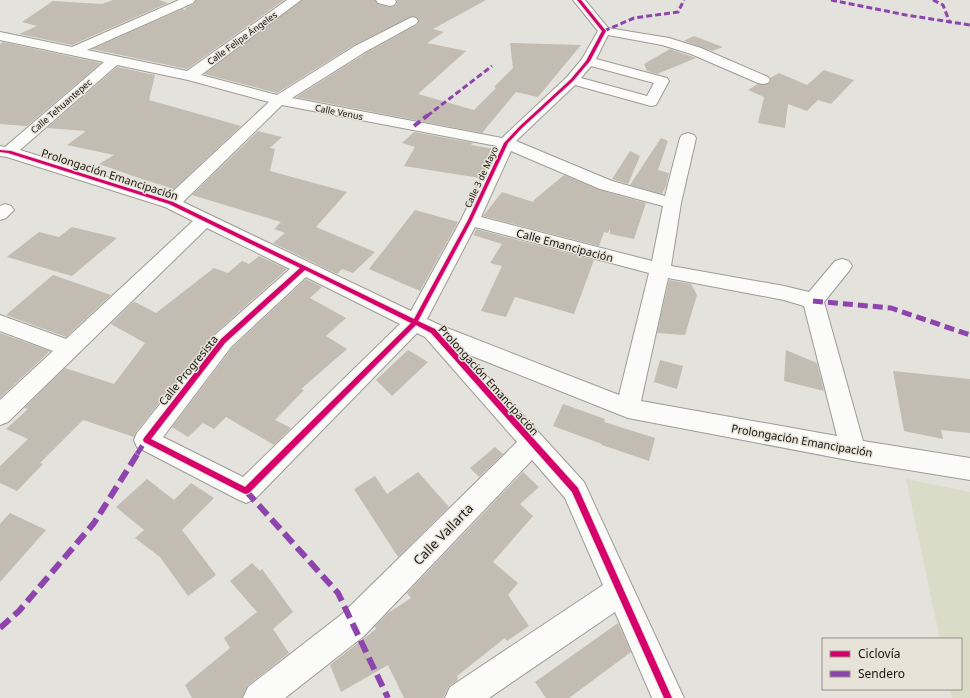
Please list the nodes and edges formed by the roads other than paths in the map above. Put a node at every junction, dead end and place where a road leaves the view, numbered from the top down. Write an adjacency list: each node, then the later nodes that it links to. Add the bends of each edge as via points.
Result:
1 (295, 0): 10 (street, Calle Felipe Ángeles)
2 (579, 0): 5 (street)
3 (179, 1): 7 (street)
4 (412, 21): 13 (street, via 360,49)
5 (604, 31): 9 (street, Calle 3 de Mayo); 12 (street, via 670,43 696,51)
6 (0, 36): 7 (street, Calle Venus)
7 (75, 51): 8 (street, Calle Venus)
8 (114, 60): 10 (street, Calle Venus); 16 (street, Calle Tehuantepec)
9 (588, 61): 11 (street, Calle 3 de Mayo); 11 (street, via 662,81 651,102)
10 (190, 76): 13 (street, Calle Venus)
11 (572, 80): 15 (street, Calle 3 de Mayo)
12 (763, 80)
13 (278, 100): 15 (street, Calle Venus); 17 (street)
14 (688, 138): 18 (street)
15 (506, 143): 18 (street, Calle Venus, via 606,185); 22 (street, Calle 3 de Mayo)
16 (4, 151): 17 (street, Prolongación Emancipación)
17 (171, 203): 21 (street, Prolongación Emancipación)
18 (672, 203): 25 (street)
19 (0, 209): 20 (street, via 5,210)
20 (0, 214)
21 (206, 219): 24 (street, Prolongación Emancipación); 29 (street)
22 (470, 220): 25 (street, Calle Emancipación); 28 (street, Calle 3 de Mayo)
23 (842, 266): 26 (street)
24 (304, 268): 28 (street, Prolongación Emancipación); 32 (street, Calle Progresista, via 223,341)
25 (660, 270): 26 (street, Calle Emancipación, via 784,293); 30 (street)
26 (813, 301): 34 (street)
27 (0, 323): 29 (street)
28 (424, 327): 30 (street, Prolongación Emancipación); 32 (street, Calle 3 de Mayo, via 246,491); 33 (street, Prolongación Emancipación)
29 (70, 349): 31 (street)
30 (628, 408): 34 (street, Prolongación Emancipación)
31 (0, 415)
32 (146, 440)
33 (533, 442): 36 (street, Prolongación Emancipación, via 575,490); 37 (street, Calle Vallarta, via 353,625)
34 (853, 450): 35 (street, Prolongación Emancipación)
35 (970, 469)
36 (620, 591): 38 (street); 39 (street, Prolongación Emancipación)
37 (259, 698)
38 (461, 698)
39 (668, 698)

